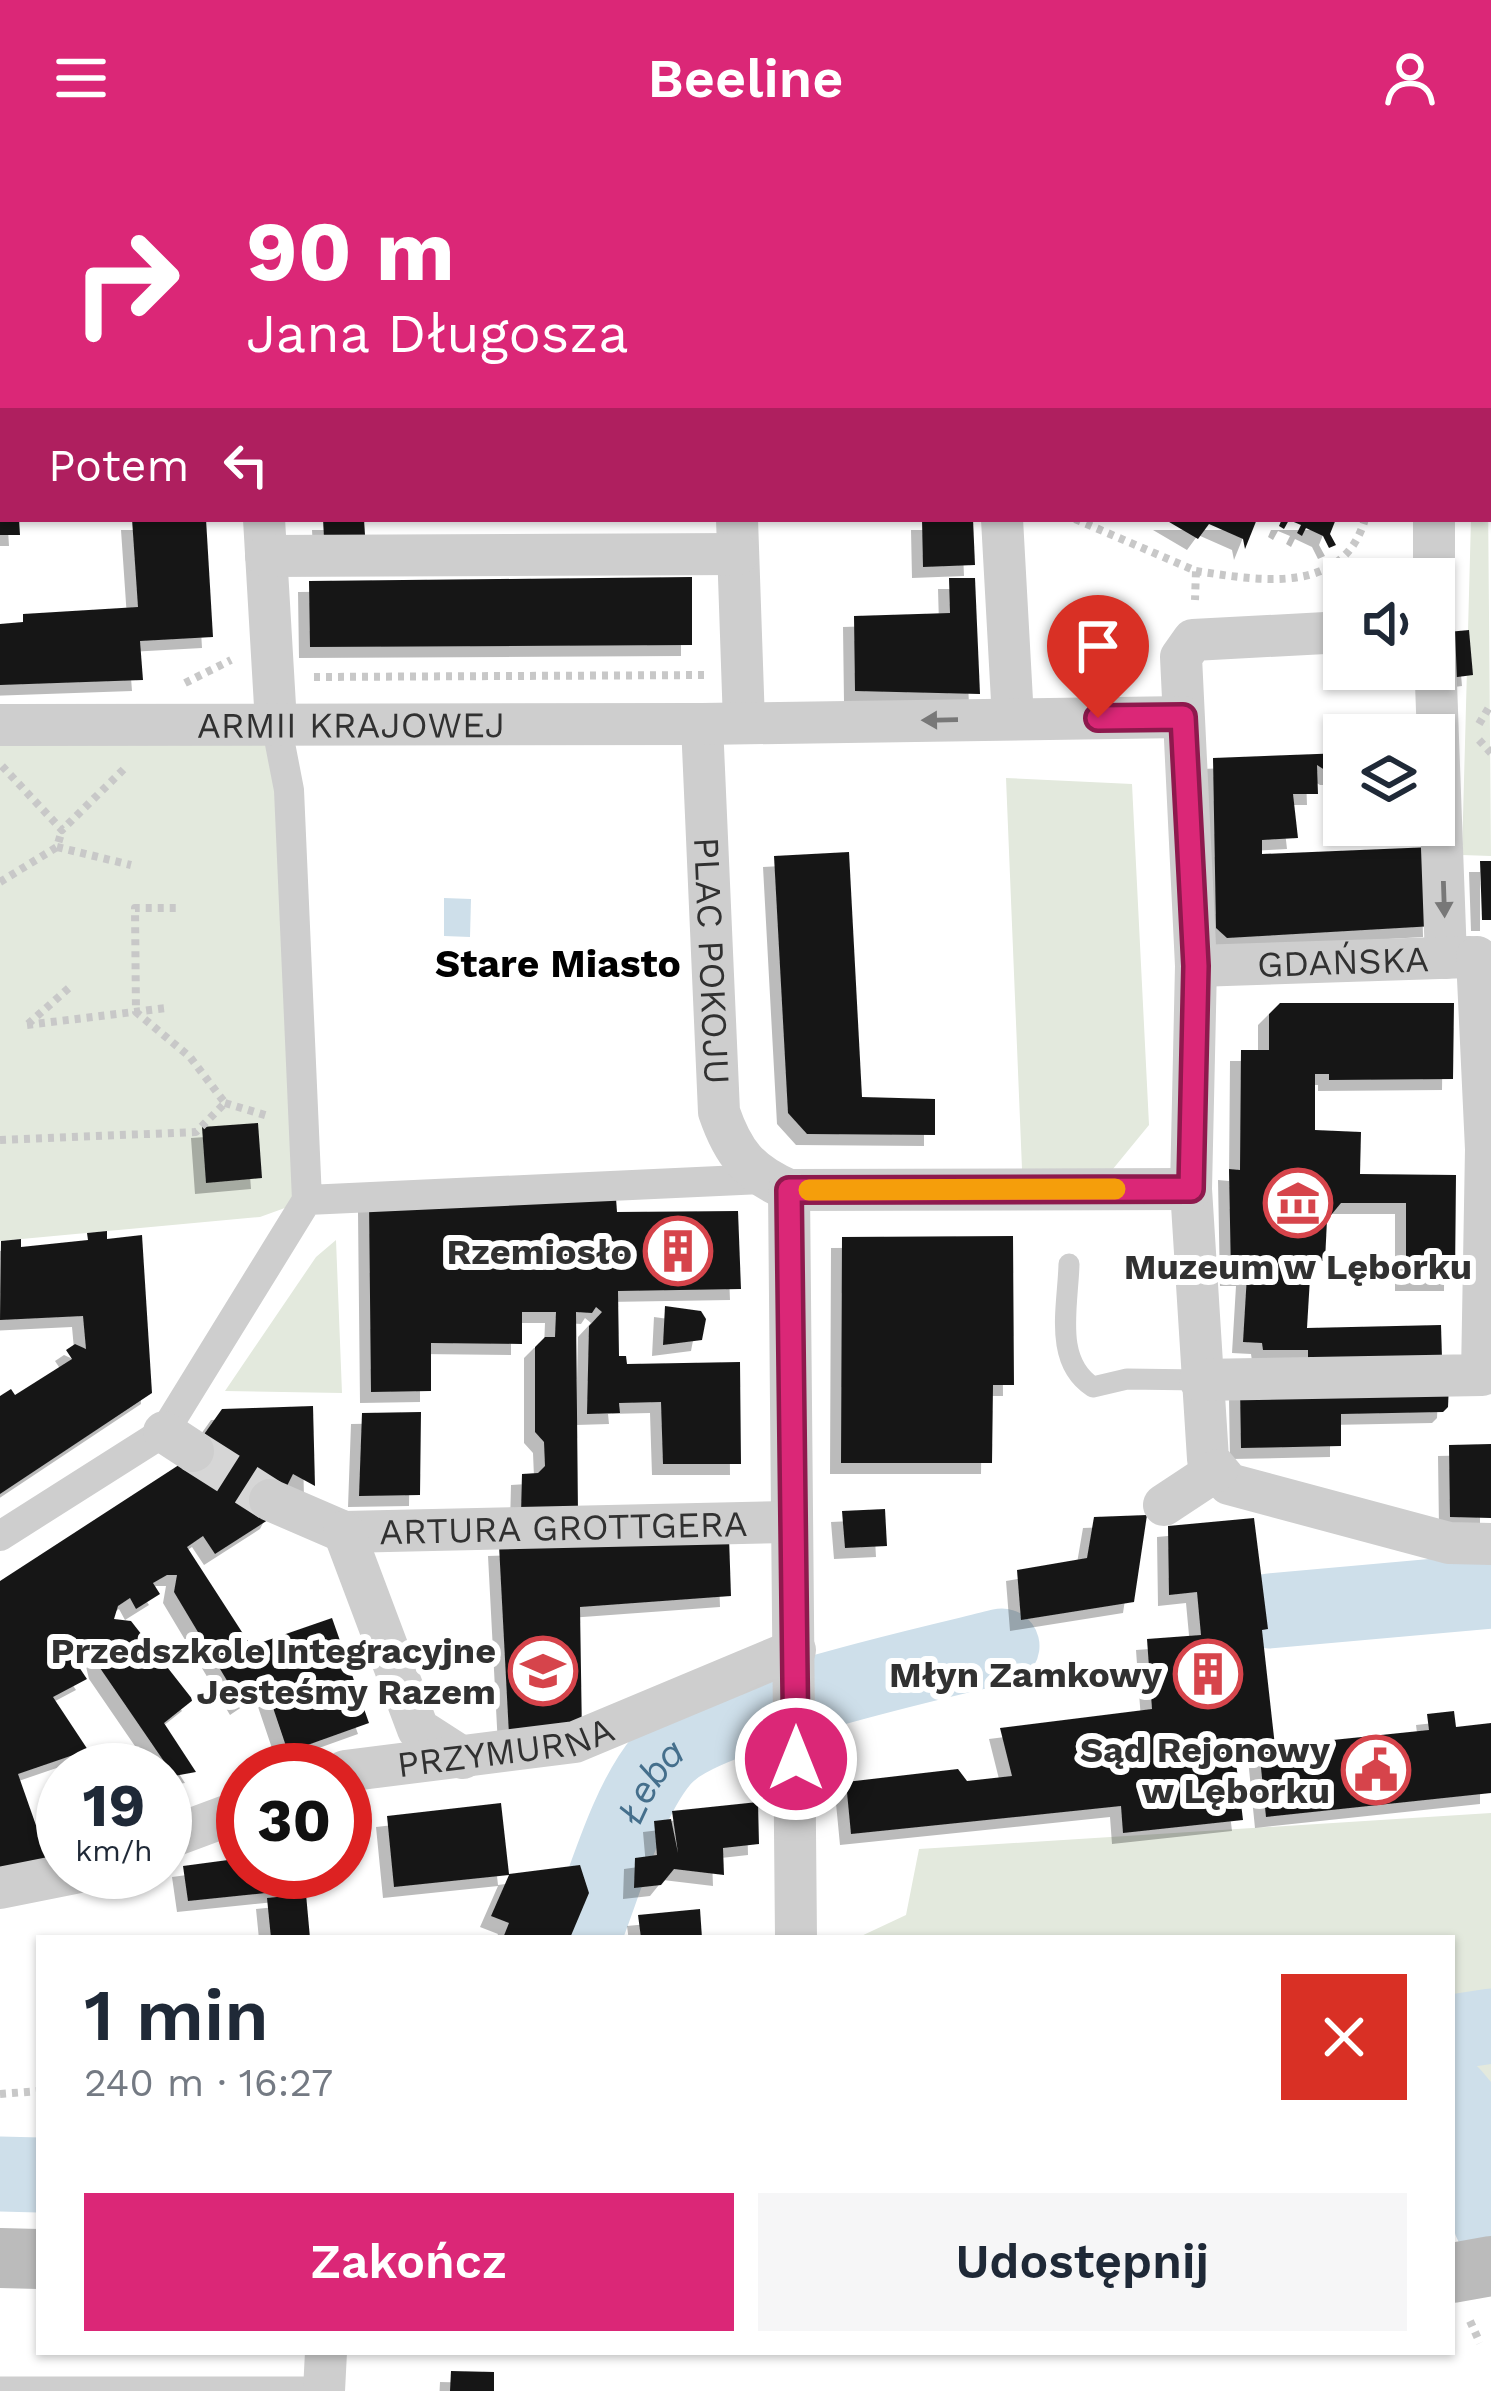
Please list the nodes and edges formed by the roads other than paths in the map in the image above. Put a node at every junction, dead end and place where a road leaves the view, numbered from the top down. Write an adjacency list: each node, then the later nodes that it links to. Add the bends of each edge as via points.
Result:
1 (1002, 522): 9 (street)
2 (1434, 522): 5 (street)
3 (737, 536): 4 (street); 11 (street, PLAC POKOJU, via 742,675)
4 (265, 537): 10 (street)
5 (1434, 558)
6 (1323, 633): 8 (street, via 1193,640 1180,657)
7 (1438, 690): 13 (street, one-way to 13)
8 (1183, 717): 9 (street, ARMII KRAJOWEJ); 14 (street)
9 (1013, 719): 11 (street, ARMII KRAJOWEJ, one-way to 11)
10 (276, 723): 11 (street, ARMII KRAJOWEJ); 12 (street, ARMII KRAJOWEJ); 17 (street, via 290,790)
11 (723, 724): 15 (street, PLAC POKOJU, via 718,1112 732,1151)
12 (0, 725)
13 (1471, 958): 14 (street, GDAŃSKA); 19 (street, via 1486,1149 1482,1375)
14 (1196, 966): 16 (street)
15 (776, 1185): 16 (street); 17 (street); 23 (street)
16 (1191, 1189): 19 (street)
17 (307, 1200): 25 (street, via 178,1441)
18 (1069, 1264): 19 (lane, via 1067,1355 1074,1375 1093,1387)
19 (1200, 1380): 20 (street)
20 (1212, 1464): 22 (street); 26 (street, via 1229,1484 1449,1543)
21 (270, 1500): 24 (street, ARTURA GROTTGERA)
22 (1164, 1505)
23 (789, 1522): 24 (street, ARTURA GROTTGERA); 27 (street)
24 (344, 1532): 28 (street, via 418,1729)
25 (0, 1536)
26 (1491, 1544)
27 (796, 1680): 28 (street, PRZYMURNA, via 575,1742); 32 (street)
28 (463, 1758): 29 (street, PRZYMURNA)
29 (372, 1768)
30 (36, 1881): 31 (street)
31 (0, 1888)
32 (796, 1935)
33 (0, 2258): 34 (main road)
34 (36, 2259)
35 (325, 2377): 36 (lane)
36 (0, 2386)

